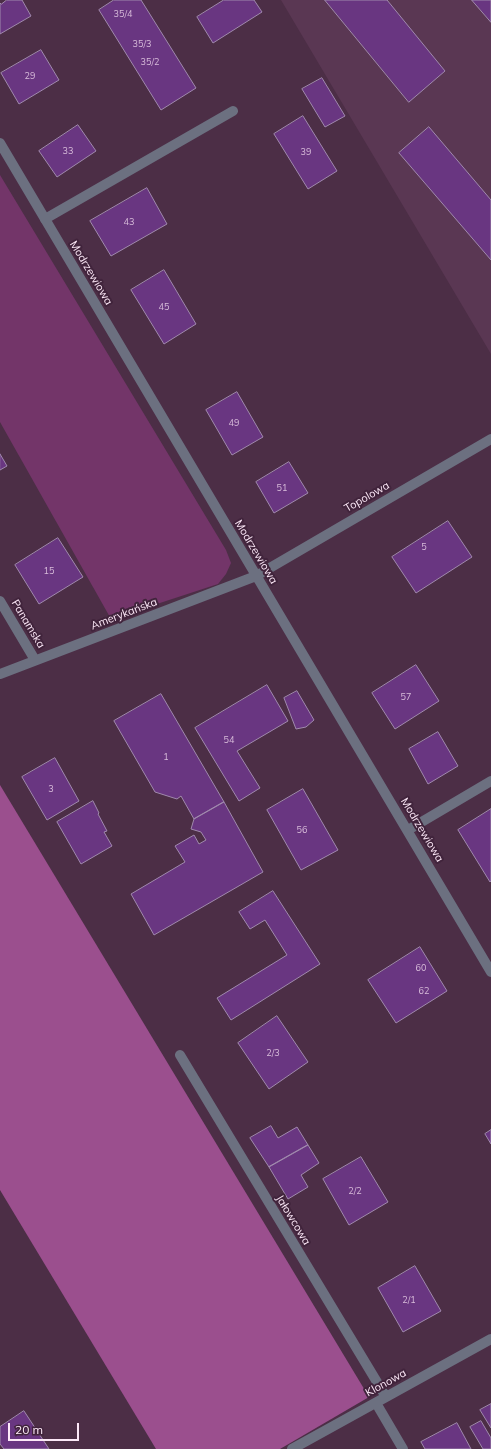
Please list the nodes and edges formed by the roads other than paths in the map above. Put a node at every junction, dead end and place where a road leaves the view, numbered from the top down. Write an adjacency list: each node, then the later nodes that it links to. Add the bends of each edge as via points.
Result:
1 (233, 111): 3 (street)
2 (0, 143): 3 (street, Modrzewiowa)
3 (45, 219): 5 (street, Modrzewiowa)
4 (491, 439): 5 (street, Topolowa)
5 (256, 576): 7 (street, Amerykańska); 10 (street, Modrzewiowa)
6 (0, 601): 7 (street, Panamska)
7 (35, 660): 8 (street, Amerykańska)
8 (0, 674)
9 (491, 781): 10 (street)
10 (408, 830): 11 (street, Modrzewiowa)
11 (491, 972)
12 (180, 1055): 14 (street, Jałowcowa)
13 (491, 1339): 14 (street, Klonowa)
14 (386, 1397): 15 (street, Klonowa)
15 (376, 1403): 16 (street, Klonowa); 17 (street)
16 (292, 1449)
17 (403, 1449)

